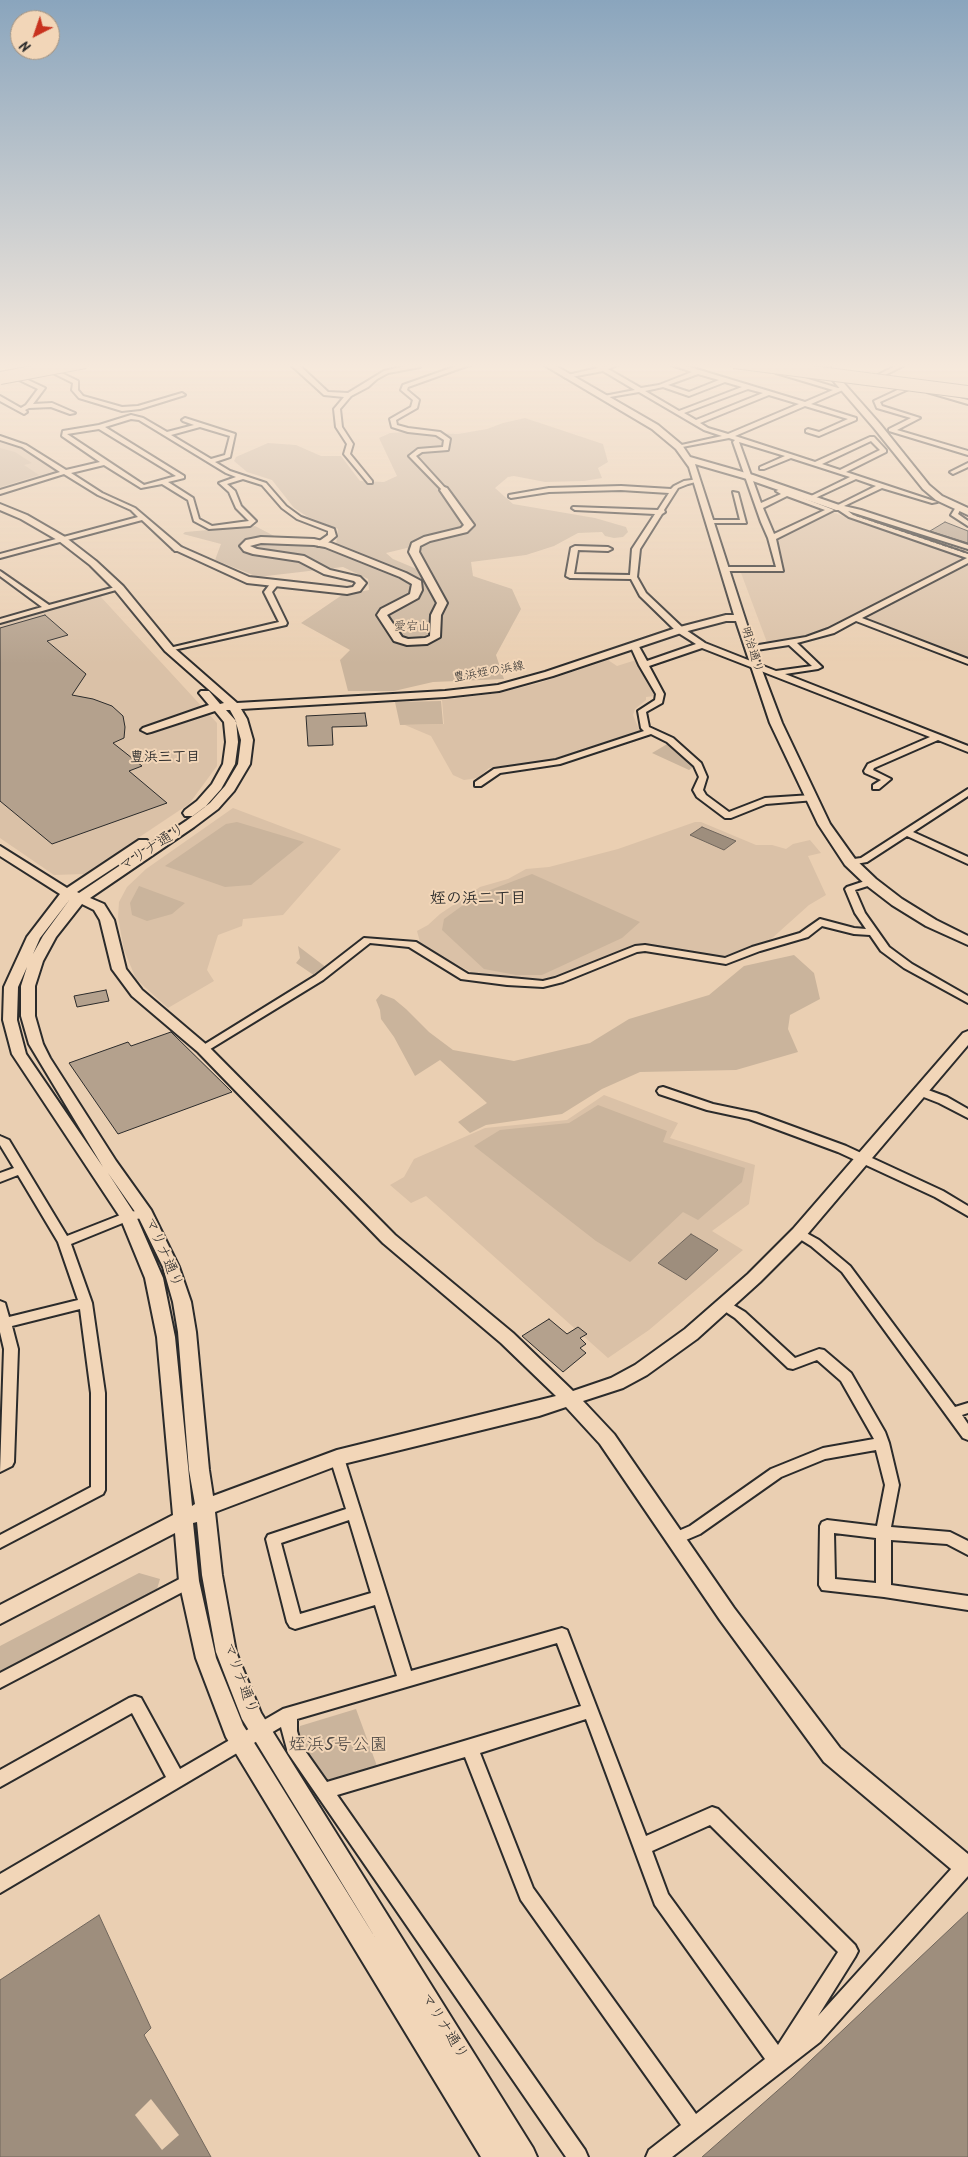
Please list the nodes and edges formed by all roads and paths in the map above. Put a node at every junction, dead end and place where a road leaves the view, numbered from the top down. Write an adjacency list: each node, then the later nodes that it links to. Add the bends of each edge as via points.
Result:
1 (50, 463): 18 (street)
2 (105, 463): 18 (street); 25 (street, via 142,487)
3 (158, 463): 25 (street, via 182,477)
4 (213, 463): 21 (street)
5 (354, 463): 26 (street)
6 (418, 463): 28 (street)
7 (690, 463): 24 (street, 明治通り)
8 (701, 463): 22 (street)
9 (744, 463): 22 (street)
10 (775, 463): 17 (street)
11 (812, 463): 15 (street)
12 (819, 463): 15 (street)
13 (860, 463): 19 (street)
14 (906, 463): 40 (street, via 926,487)
15 (816, 464): 19 (street)
16 (968, 465): 20 (street)
17 (762, 468)
18 (65, 472): 31 (street); 44 (street, via 100,494 133,509)
19 (840, 472): 23 (street)
20 (953, 472)
21 (243, 477): 25 (street, via 222,483 232,491 238,507 253,521 211,528 196,520 191,499); 49 (street, via 264,484 298,518 332,530 332,536)
22 (750, 477): 30 (street); 37 (street)
23 (856, 477): 27 (street); 34 (street)
24 (698, 480): 29 (street, via 682,483); 45 (street, 明治通り)
25 (162, 482)
26 (370, 482)
27 (882, 485): 35 (street); 38 (street)
28 (444, 490): 49 (street, via 469,525 464,530 415,545 414,552 442,603 436,615 435,638 407,642 398,639 382,616 385,611 414,596 417,582)
29 (673, 491): 33 (street, via 613,488 548,490); 42 (street)
30 (785, 491): 34 (street); 37 (street); 47 (street, via 831,510)
31 (0, 492)
32 (735, 492): 45 (street, via 744,522)
33 (511, 496)
34 (811, 498): 38 (street)
35 (934, 502)
36 (0, 506): 48 (street, マリナ通り, via 24,516)
37 (759, 507): 47 (street)
38 (838, 507): 50 (street, via 860,510); 54 (street, via 851,516)
39 (575, 508): 42 (street)
40 (958, 508): 43 (street); 46 (street, via 954,515)
41 (0, 511): 48 (street, マリナ通り)
42 (662, 512): 58 (street, via 636,549)
43 (968, 512)
44 (142, 518): 48 (street); 52 (street)
45 (711, 522): 56 (street, 明治通り)
46 (968, 524)
47 (772, 538): 56 (street, via 780,569)
48 (59, 540): 53 (street); 60 (street, マリナ通り)
49 (321, 544): 59 (street, via 261,540 249,542 246,549 301,558 327,572 357,579 361,583 359,586 347,591)
50 (968, 547)
51 (608, 549): 58 (street, via 575,548 570,576)
52 (178, 550): 59 (street, via 247,580)
53 (0, 556)
54 (968, 556)
55 (968, 560): 63 (street)
56 (725, 569): 62 (street, 明治通り)
57 (0, 573): 61 (street)
58 (633, 577): 65 (street, via 643,594)
59 (276, 582): 69 (street, via 268,592 283,623)
60 (115, 589): 61 (street); 69 (street, マリナ通り); 76 (street, マリナ通り, via 159,650)
61 (47, 608): 64 (street)
62 (741, 618): 65 (street, 豊浜姪の浜線, via 726,618); 70 (street, 明治通り)
63 (856, 618): 66 (street, via 831,631); 71 (street)
64 (0, 621)
65 (680, 630): 67 (street, 豊浜姪の浜線); 68 (street)
66 (791, 642): 70 (street); 74 (street, via 818,667)
67 (634, 645): 72 (street); 75 (street, 豊浜姪の浜線, via 531,680 494,689)
68 (702, 645): 72 (street); 73 (street)
69 (169, 648): 75 (street, マリナ通り)
70 (750, 649): 73 (street, 明治通り)
71 (968, 662)
72 (643, 665): 78 (street, via 660,694 659,701 642,711 646,728)
73 (755, 665): 74 (street); 84 (street, 明治通り, via 776,723)
74 (776, 674): 79 (street)
75 (232, 706): 76 (street, 豊浜姪の浜線); 92 (street, マリナ通り, via 241,719 247,740 244,764 230,788 214,806 190,824)
76 (218, 707): 77 (street, 豊浜姪の浜線); 92 (street, マリナ通り, via 230,721 232,742 229,764 217,786 201,804)
77 (147, 730)
78 (652, 731): 81 (street, via 557,762 497,771); 84 (street, via 670,740 698,765 703,777 698,790 728,816 765,801)
79 (938, 737): 80 (street); 82 (street, via 871,766 868,771 887,779)
80 (968, 749)
81 (478, 784)
82 (876, 787)
83 (968, 792): 85 (street)
84 (812, 798): 90 (street, 明治通り, via 824,824)
85 (964, 799): 86 (street)
86 (907, 833): 89 (street); 90 (street, via 864,860)
87 (0, 850): 92 (street)
88 (0, 859): 92 (street)
89 (968, 861)
90 (850, 862): 91 (street, 明治通り)
91 (871, 882): 93 (street, via 850,889 860,913); 94 (street, 明治通り, via 931,923)
92 (69, 897): 97 (street, via 99,907 107,920 119,969 137,993); 106 (street, マリナ通り, via 36,962 28,986 28,1016 43,1058 110,1165)
93 (874, 932): 95 (street, via 885,950); 97 (street, via 854,931 820,922 804,935 726,961 635,948 543,984 465,977 412,944 368,940 319,978)
94 (968, 941)
95 (968, 1000)
96 (968, 1036): 98 (street)
97 (203, 1049): 113 (street, via 389,1238 506,1338)
98 (920, 1091): 100 (street); 102 (street)
99 (663, 1092): 102 (street, via 752,1116)
100 (968, 1114)
101 (0, 1140): 103 (street)
102 (863, 1158): 105 (street, via 939,1194); 107 (street)
103 (20, 1170): 104 (street); 108 (street)
104 (0, 1178)
105 (968, 1212)
106 (136, 1215): 108 (street); 120 (street, マリナ通り, via 171,1267 182,1302); 122 (street, マリナ通り, via 166,1337)
107 (799, 1233): 110 (street); 115 (street, via 846,1269)
108 (64, 1242): 109 (street)
109 (86, 1303): 112 (street); 125 (street, via 98,1393 98,1490)
110 (725, 1305): 113 (street, via 641,1370 617,1383); 117 (street, via 793,1364 819,1354 846,1377)
111 (0, 1306): 112 (street)
112 (4, 1323): 119 (street, via 11,1349 8,1462)
113 (570, 1399): 118 (street); 124 (street, via 607,1439)
114 (968, 1408): 115 (street)
115 (952, 1413): 116 (street)
116 (968, 1434)
117 (882, 1443): 123 (street, via 892,1485); 124 (street, via 823,1454 776,1474 695,1530)
118 (337, 1458): 120 (street); 121 (street)
119 (0, 1466)
120 (205, 1508): 122 (street); 136 (street, マリナ通り, via 212,1575 226,1652)
121 (353, 1513): 129 (street); 129 (street, via 273,1539 295,1622)
122 (184, 1519): 127 (street, マリナ通り); 131 (street)
123 (883, 1533): 126 (street, via 950,1538); 128 (street); 128 (street, via 827,1526 827,1585)
124 (674, 1538): 143 (street, via 832,1755)
125 (0, 1542)
126 (968, 1549)
127 (189, 1581): 133 (street); 137 (street, マリナ通り, via 206,1658)
128 (884, 1590): 130 (street)
129 (380, 1597): 132 (street)
130 (968, 1603)
131 (0, 1615)
132 (406, 1680): 134 (street, via 562,1636); 135 (street)
133 (0, 1681)
134 (590, 1710): 138 (street); 142 (street)
135 (289, 1714): 136 (street); 141 (street, via 294,1748)
136 (259, 1731): 137 (street); 148 (street, マリナ通り)
137 (240, 1741): 140 (street); 147 (street, マリナ通り)
138 (470, 1748): 141 (street); 146 (street, via 527,1894)
139 (0, 1779): 140 (street, via 135,1703)
140 (176, 1779): 144 (street)
141 (324, 1791): 149 (street)
142 (642, 1847): 145 (street, via 661,1899); 145 (street, via 712,1815 848,1951)
143 (966, 1865): 145 (street, via 813,2035)
144 (0, 1884)
145 (778, 2061): 146 (street)
146 (694, 2128): 150 (street)
147 (496, 2157)
148 (524, 2157)
149 (578, 2157)
150 (656, 2157)

